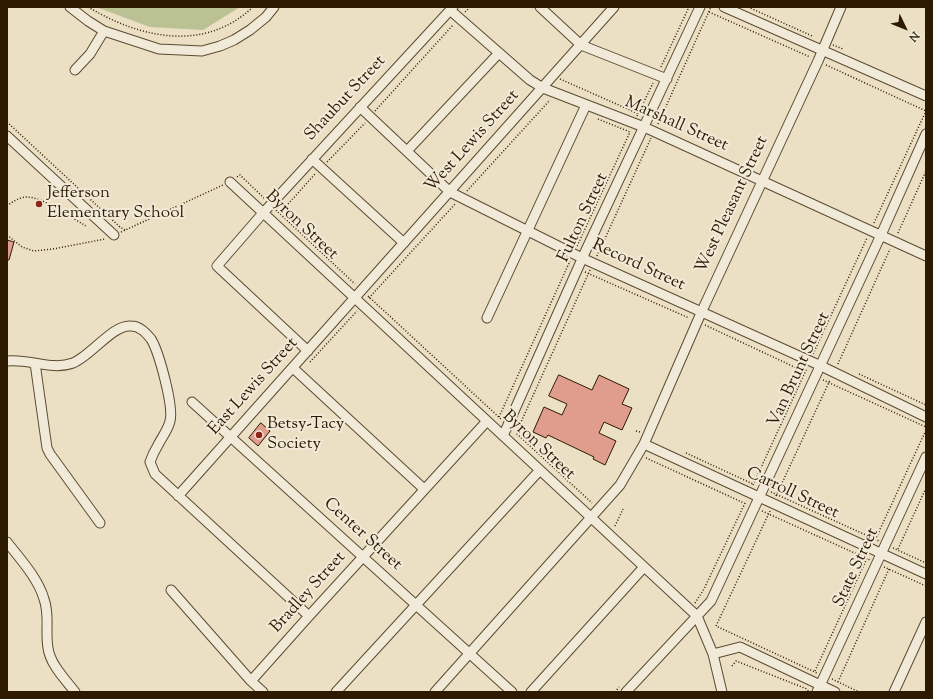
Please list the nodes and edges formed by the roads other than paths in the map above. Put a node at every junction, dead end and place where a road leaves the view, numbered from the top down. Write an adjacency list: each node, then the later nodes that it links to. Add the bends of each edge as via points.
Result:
1 (70, 7): 9 (street)
2 (274, 7): 9 (street, via 266,17 234,40 202,51 159,50)
3 (540, 7): 10 (street)
4 (614, 7): 10 (street, West Lewis Street)
5 (724, 7): 11 (street)
6 (841, 7): 11 (street, West Pleasant Street)
7 (452, 8): 12 (street, Marshall Street); 18 (street, Shaubut Street)
8 (698, 11): 14 (street, Fulton Street)
9 (104, 31): 13 (street, via 90,54)
10 (581, 45): 14 (street); 15 (street, West Lewis Street)
11 (823, 50): 16 (street); 24 (street, West Pleasant Street)
12 (499, 53): 15 (street, Marshall Street); 22 (street)
13 (75, 70)
14 (667, 78): 19 (street, Fulton Street)
15 (543, 88): 17 (street, Marshall Street); 26 (street, West Lewis Street)
16 (926, 96)
17 (586, 105): 19 (street, Marshall Street); 28 (street)
18 (360, 107): 22 (street, Record Street); 23 (street, Shaubut Street)
19 (644, 127): 24 (street, Marshall Street); 33 (street, Fulton Street)
20 (926, 134): 30 (street, Van Brunt Street)
21 (7, 136): 29 (street)
22 (407, 151): 26 (street, Record Street)
23 (312, 159): 27 (street, Shaubut Street); 31 (street)
24 (762, 181): 30 (street, Marshall Street); 35 (street, West Pleasant Street)
25 (230, 182): 27 (street, Byron Street)
26 (450, 192): 28 (street, Record Street); 31 (street, West Lewis Street)
27 (263, 213): 34 (street, Byron Street); 37 (street, Shaubut Street, via 217,266)
28 (527, 230): 33 (street, Record Street); 36 (street)
29 (114, 235)
30 (881, 235): 32 (street, Marshall Street); 40 (street, Van Brunt Street)
31 (404, 244): 34 (street, West Lewis Street)
32 (926, 256)
33 (582, 258): 35 (street, Record Street); 45 (street, Fulton Street)
34 (355, 298): 37 (street, East Lewis Street); 44 (street, Byron Street)
35 (701, 313): 40 (street, Record Street); 47 (street, West Pleasant Street)
36 (487, 318)
37 (308, 351): 41 (street, East Lewis Street)
38 (7, 361): 39 (street, via 23,360)
39 (35, 363): 52 (street, via 73,363 123,328 131,326 145,332 152,341 161,366 171,410 167,431 150,462 154,474); 54 (street, via 47,448)
40 (820, 365): 43 (street, Record Street); 51 (street, Van Brunt Street)
41 (293, 368): 46 (street, East Lewis Street); 50 (street)
42 (192, 402): 46 (street, Center Street)
43 (926, 417)
44 (487, 421): 45 (street, Byron Street); 50 (street, Bradley Street)
45 (503, 436): 49 (street, Byron Street)
46 (230, 438): 52 (street, East Lewis Street); 57 (street, Center Street)
47 (646, 440): 51 (street, Carroll Street); 53 (street, West Pleasant Street, via 620,485)
48 (926, 457): 56 (street, State Street)
49 (540, 470): 53 (street, Byron Street); 61 (street)
50 (424, 489): 57 (street, Bradley Street)
51 (761, 492): 56 (street, Carroll Street); 62 (street, Van Brunt Street, via 711,601)
52 (178, 496): 63 (street)
53 (592, 518): 58 (street, Byron Street); 65 (street, West Pleasant Street)
54 (100, 523)
55 (7, 542): 70 (street, via 36,581 44,597 51,660)
56 (883, 548): 59 (street, Carroll Street); 69 (street, State Street)
57 (363, 557): 61 (street, Center Street); 63 (street, Bradley Street)
58 (644, 567): 62 (street, Byron Street); 75 (street)
59 (926, 574)
60 (171, 590): 67 (street)
61 (416, 605): 65 (street, Center Street); 72 (street)
62 (693, 613): 66 (street, Byron Street); 68 (street, Van Brunt Street)
63 (309, 616): 67 (street, Bradley Street)
64 (926, 622): 78 (street)
65 (469, 654): 73 (street, West Pleasant Street); 74 (street, Center Street)
66 (713, 654): 69 (street, via 740,648 811,680); 76 (street, Byron Street)
67 (252, 681): 71 (street)
68 (623, 689)
69 (819, 689): 77 (street)
70 (75, 692)
71 (263, 692)
72 (336, 692)
73 (435, 692)
74 (512, 692)
75 (531, 692)
76 (722, 692)
77 (836, 692)
78 (894, 692)

